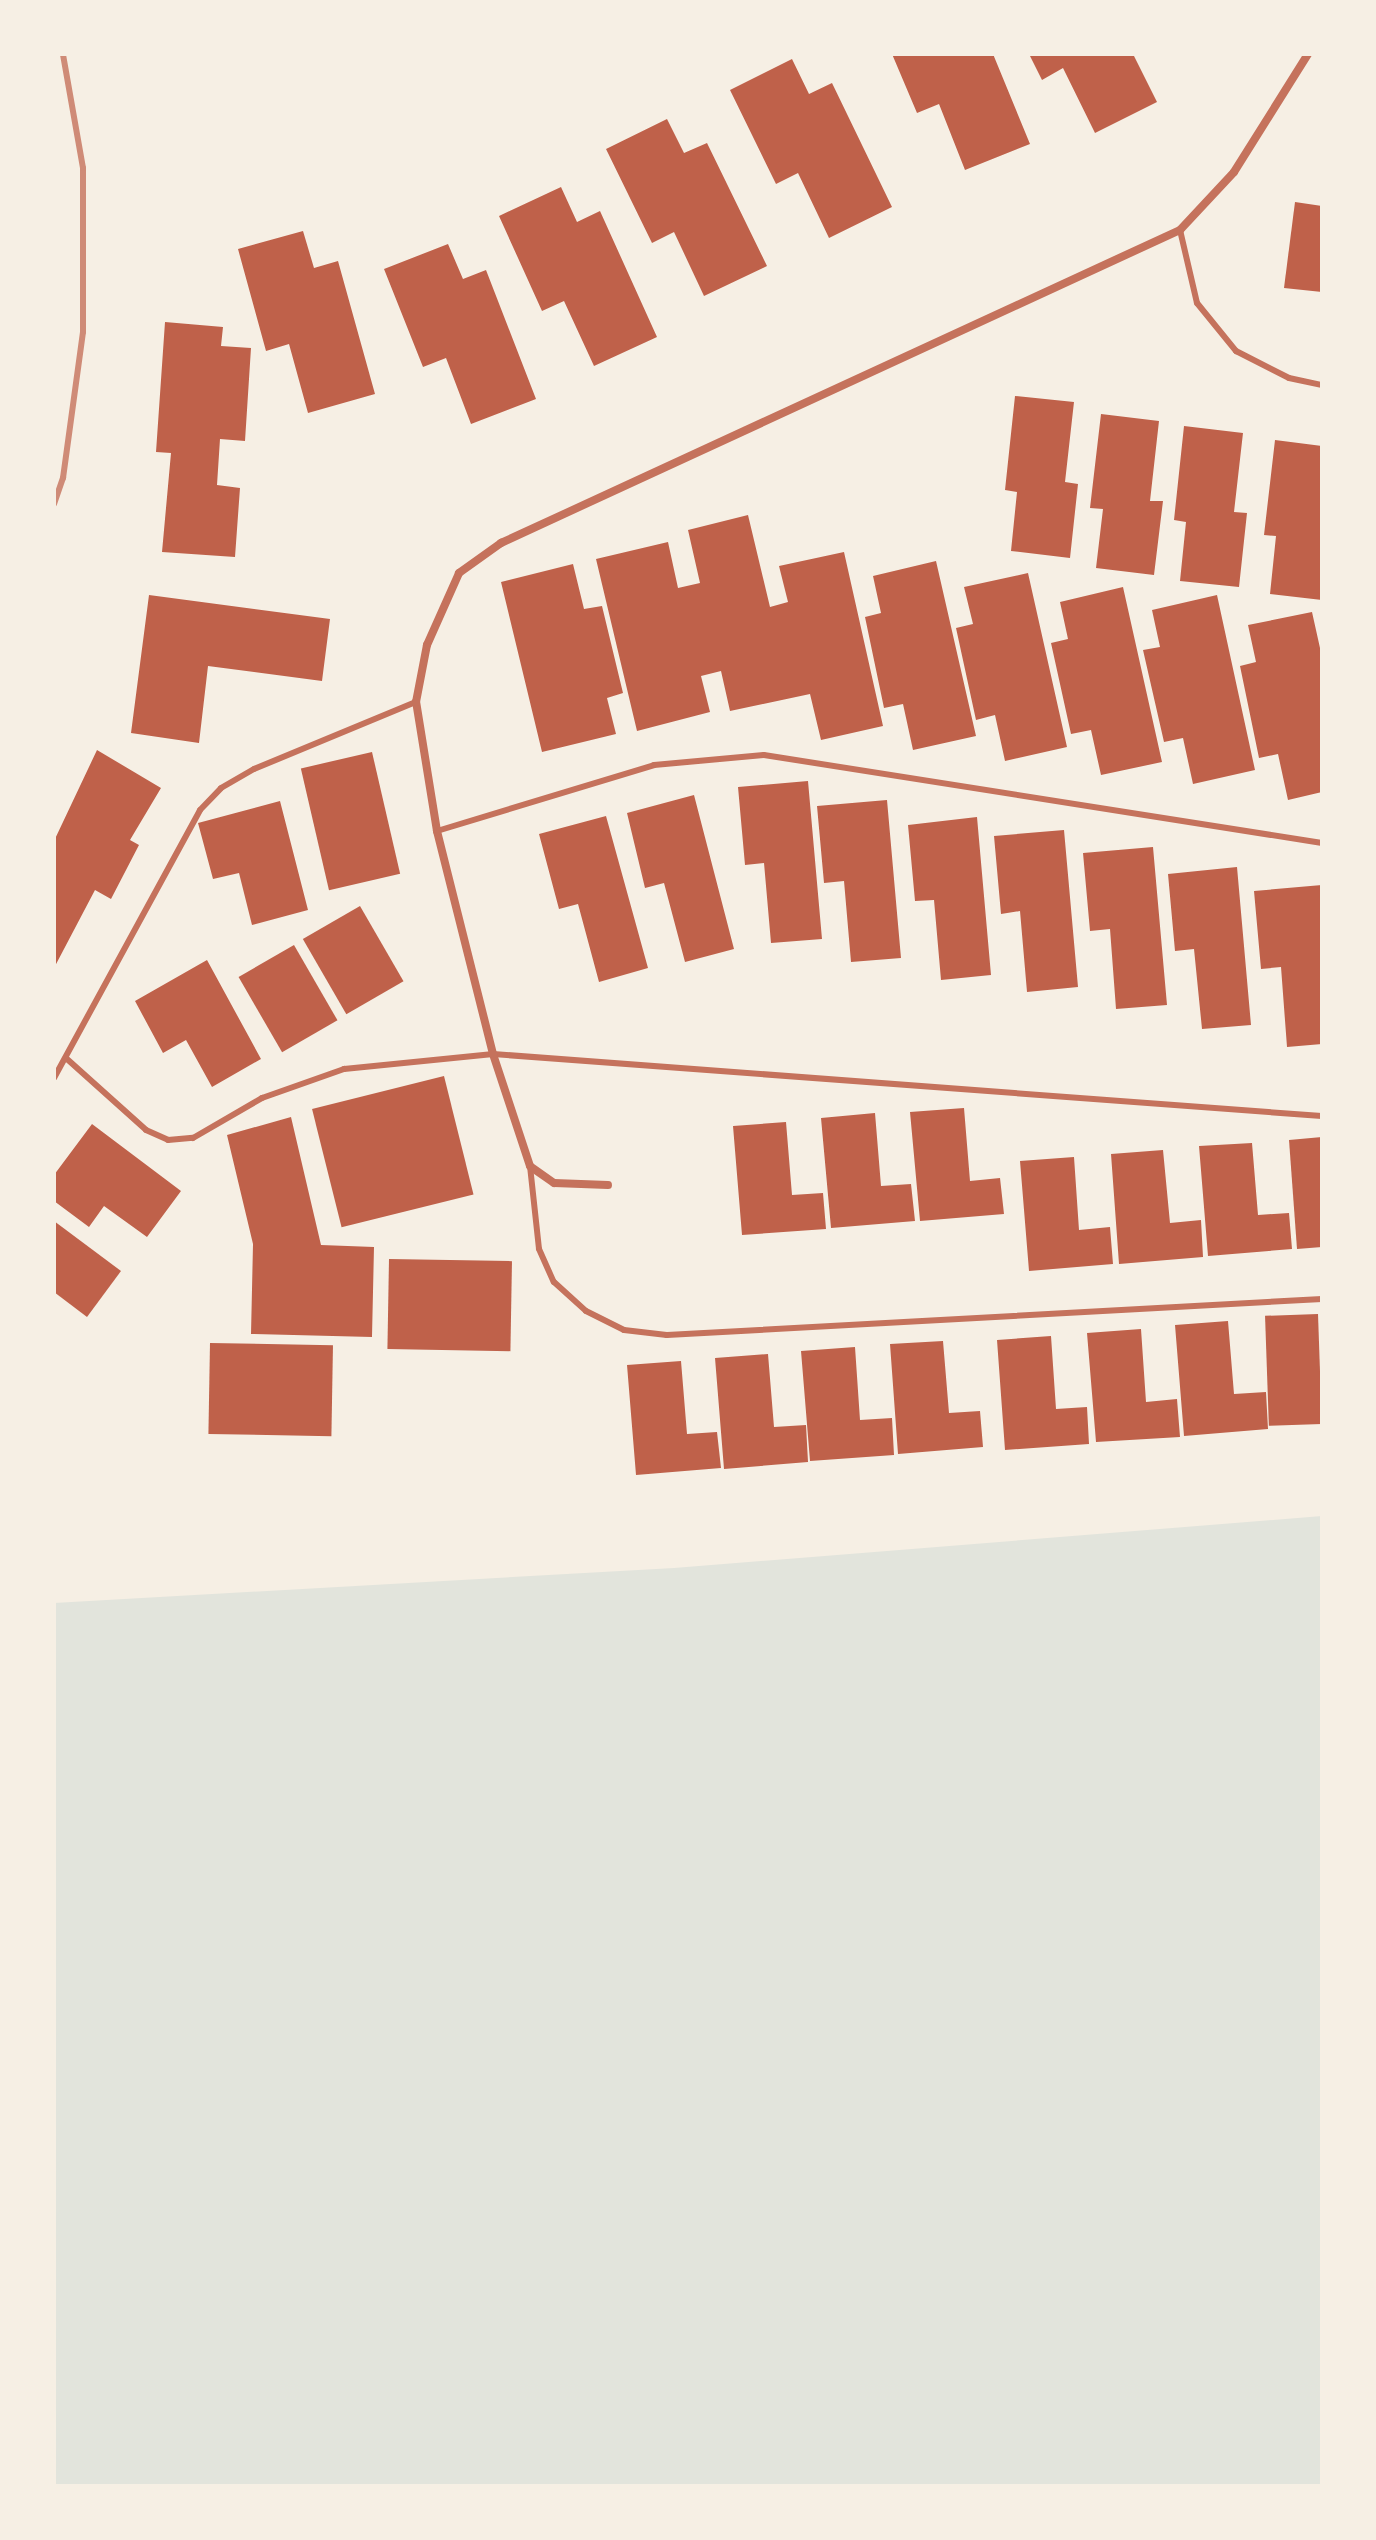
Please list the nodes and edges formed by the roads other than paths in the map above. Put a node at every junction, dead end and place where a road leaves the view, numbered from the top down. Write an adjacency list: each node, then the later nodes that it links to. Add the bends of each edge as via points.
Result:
1 (1308, 54): 2 (street, via 1234,172)
2 (1180, 230): 3 (lane, via 1197,303 1236,351 1289,378); 4 (street, via 501,543 459,573 427,645)
3 (1322, 385)
4 (416, 702): 5 (street); 8 (lane, via 254,769 221,788 200,810)
5 (437, 831): 6 (lane, via 654,765 764,755); 7 (street)
6 (1322, 843)
7 (493, 1054): 8 (lane, via 344,1069 262,1098 193,1138 168,1140 146,1130); 10 (lane); 11 (street)
8 (67, 1059): 9 (lane)
9 (54, 1078)
10 (1322, 1116)
11 (530, 1166): 12 (street, via 554,1183); 13 (lane, via 539,1249 554,1282 586,1311 624,1330 667,1335)
12 (608, 1185)
13 (1322, 1299)

